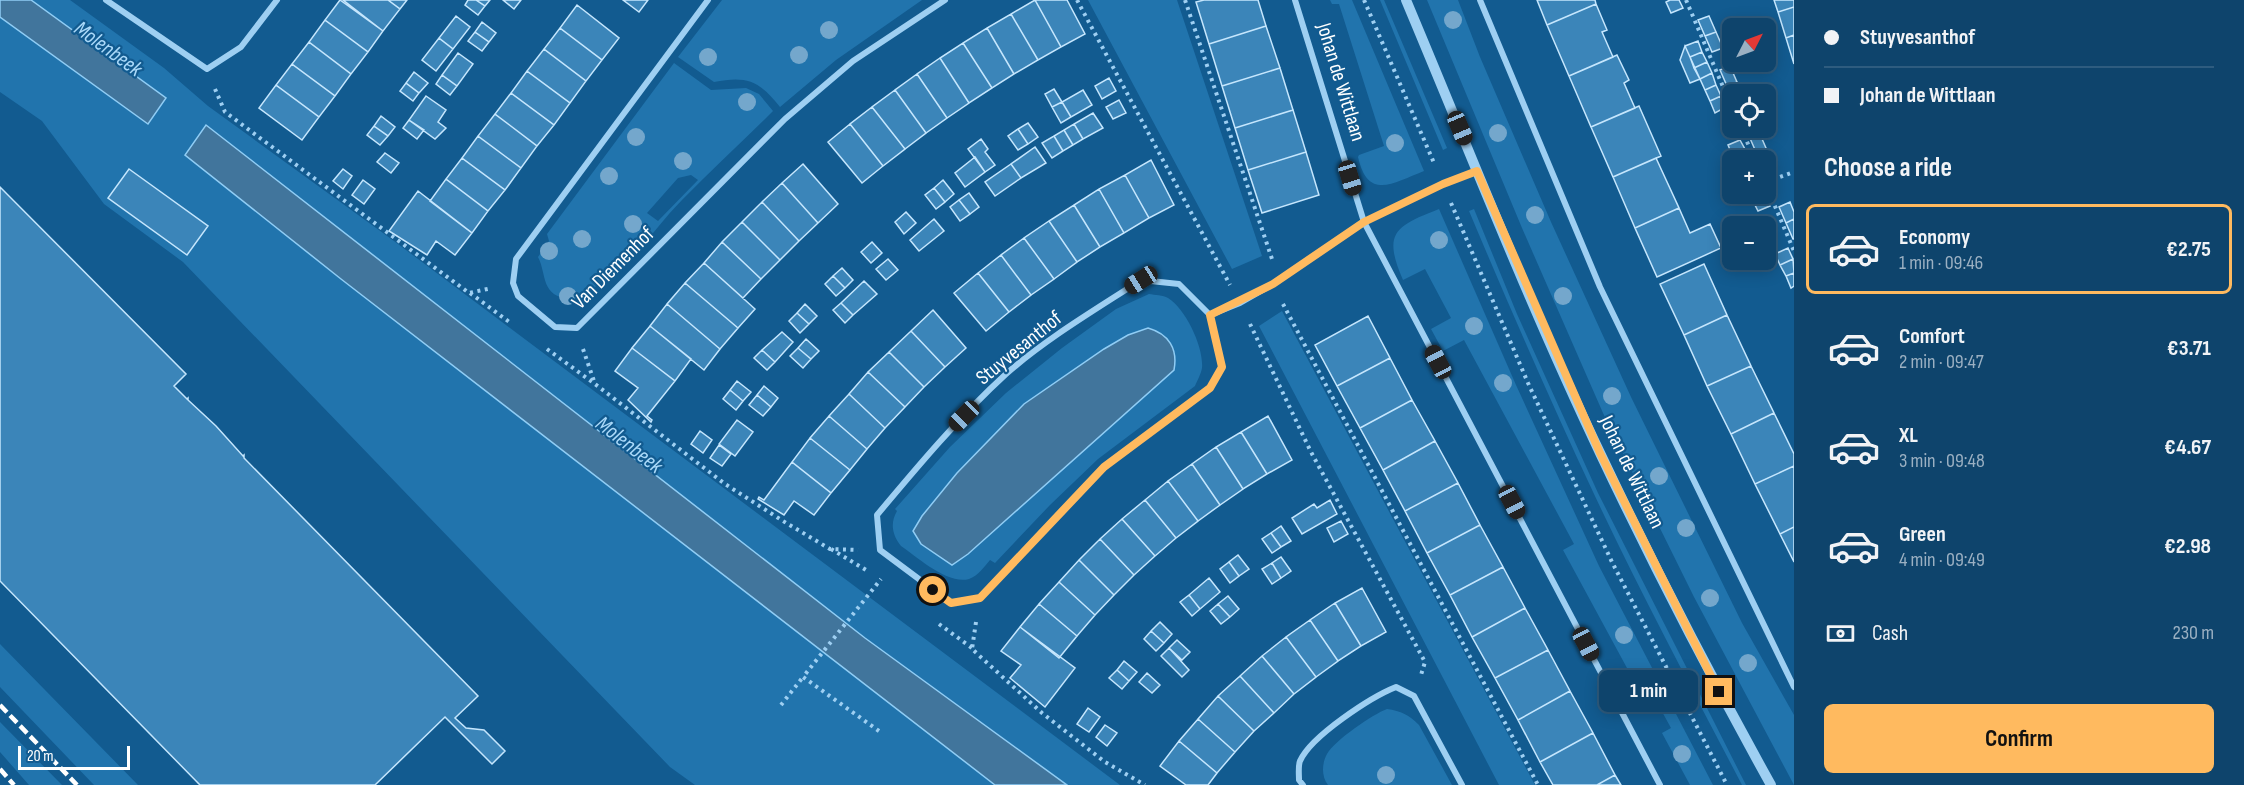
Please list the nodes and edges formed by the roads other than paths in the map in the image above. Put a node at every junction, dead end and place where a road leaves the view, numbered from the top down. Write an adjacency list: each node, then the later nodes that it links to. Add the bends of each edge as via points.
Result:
1 (106, 0): 2 (street, via 207,69 241,47)
2 (277, 0)
3 (708, 0): 4 (street, Van Diemenhof, via 516,258 513,283 518,296 555,327 577,328 785,119 853,62)
4 (945, 0)
5 (1295, 0): 9 (street, Johan de Wittlaan)
6 (1406, 0): 8 (street, Johan de Wittlaan)
7 (1479, 0): 11 (street, via 1600,287)
8 (1477, 171): 9 (street); 15 (street, Johan de Wittlaan, via 1600,453 1719,692)
9 (1364, 222): 10 (street, via 1276,282); 14 (street, Johan de Wittlaan)
10 (1210, 315): 10 (street, Stuyvesanthof, via 1222,367 1210,388 1104,467 980,598 951,603 880,550 877,515 935,445 1007,373 1063,330 1141,280 1179,284)
11 (1794, 687)
12 (1303, 785): 13 (street, via 1299,780 1300,762 1319,737 1380,693 1396,687 1414,696)
13 (1462, 785)
14 (1660, 785)
15 (1771, 785)

